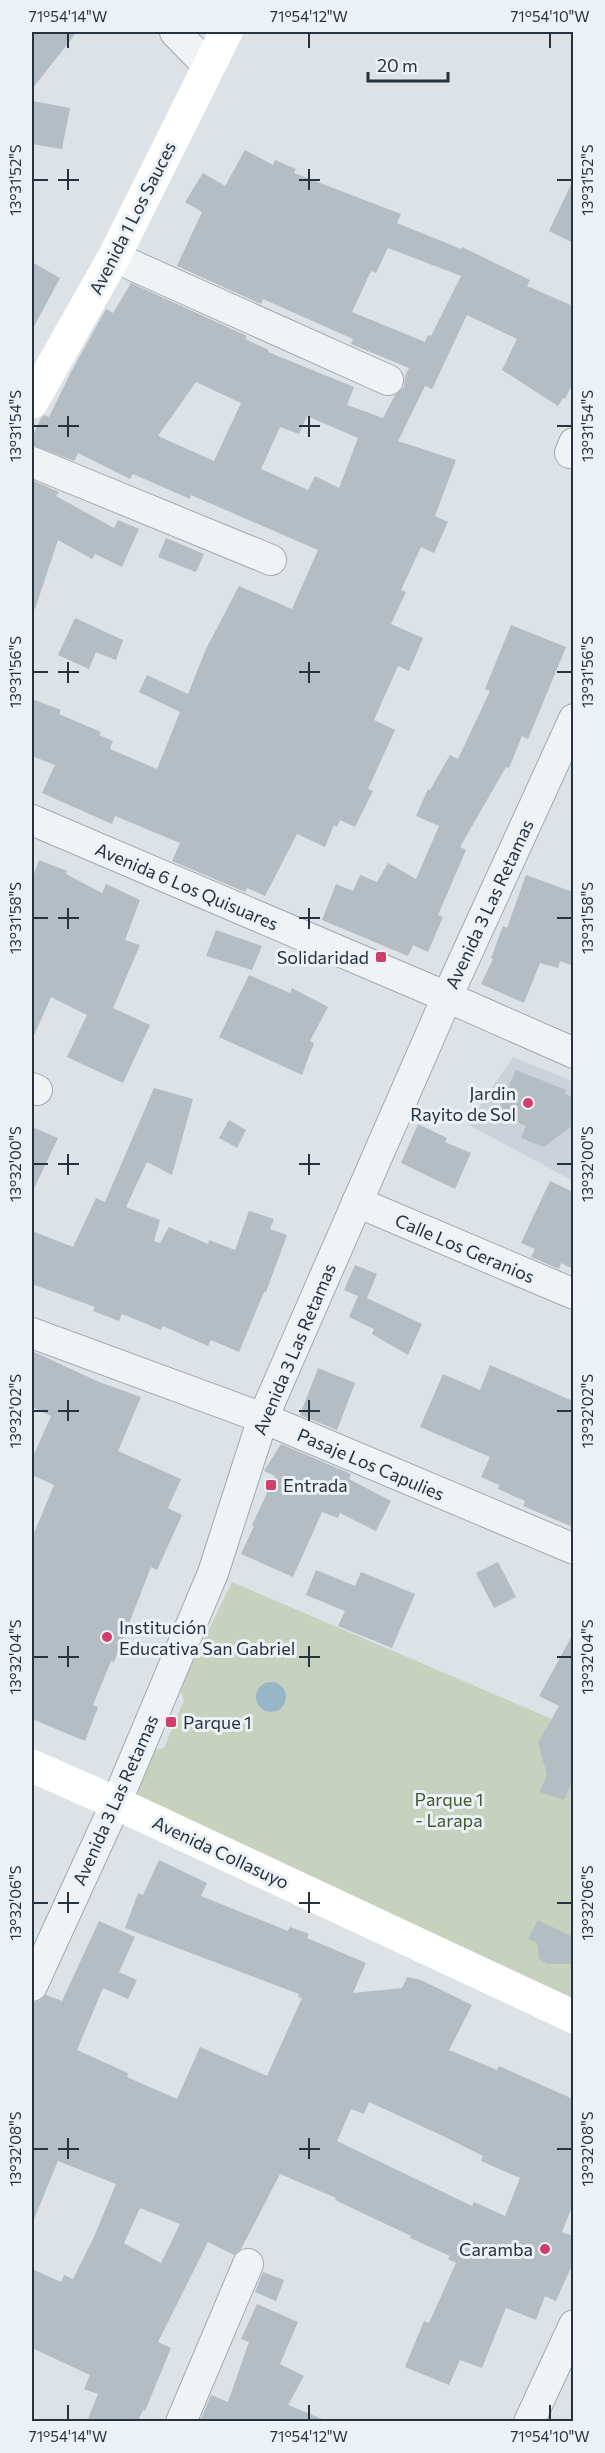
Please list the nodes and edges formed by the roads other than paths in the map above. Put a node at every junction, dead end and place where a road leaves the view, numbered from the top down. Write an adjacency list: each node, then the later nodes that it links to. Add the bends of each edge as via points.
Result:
1 (175, 32): 3 (street)
2 (226, 32): 3 (street, Avenida 1 Los Sauces)
3 (209, 67): 4 (street, Avenida 1 Los Sauces)
4 (114, 257): 5 (street); 6 (street, Avenida 1 Los Sauces)
5 (388, 380)
6 (32, 402)
7 (32, 462): 8 (street)
8 (271, 560)
9 (573, 719): 11 (street, Avenida 3 Las Retamas)
10 (32, 820): 11 (street, Avenida 6 Los Quisuares)
11 (447, 997): 12 (street, Avenida 6 Los Quisuares); 13 (street, Avenida 3 Las Retamas)
12 (573, 1053)
13 (357, 1202): 14 (street, Calle Los Geranios); 16 (street, Avenida 3 Las Retamas)
14 (573, 1294)
15 (32, 1333): 16 (street, Pasaje Los Capulies)
16 (263, 1418): 17 (street, Pasaje Los Capulies); 19 (street, Avenida 3 Las Retamas, via 213,1573)
17 (573, 1549)
18 (32, 1766): 19 (street, Avenida Collasuyo)
19 (116, 1803): 20 (street, Avenida 3 Las Retamas); 21 (street, Avenida Collasuyo)
20 (32, 1986)
21 (573, 2017)
22 (248, 2264): 24 (street)
23 (573, 2325): 25 (street)
24 (181, 2421)
25 (529, 2421)

